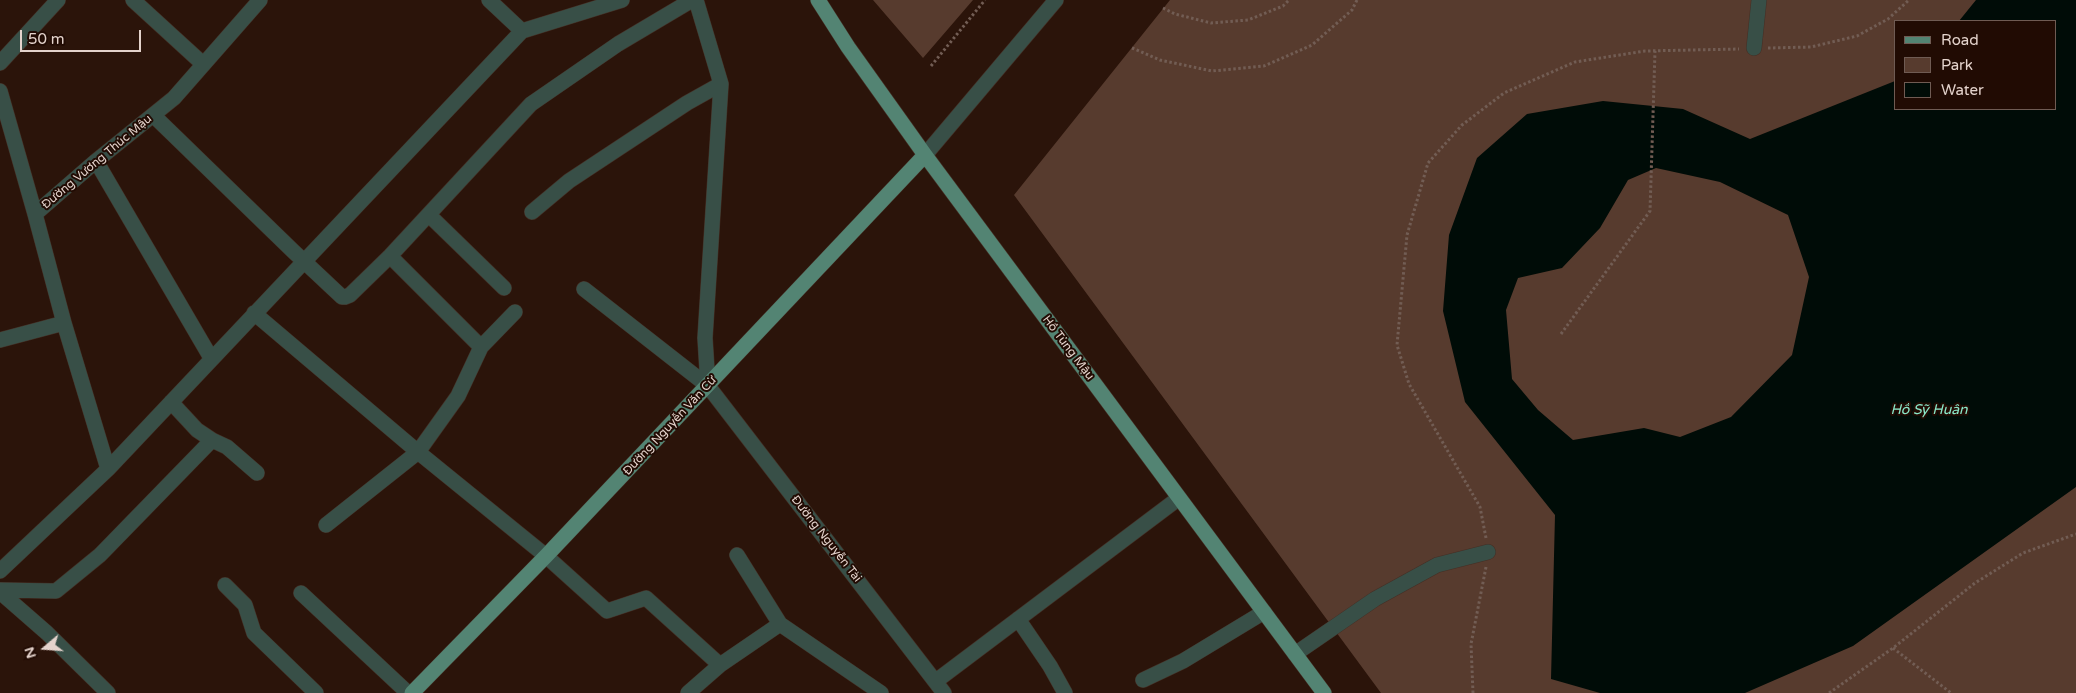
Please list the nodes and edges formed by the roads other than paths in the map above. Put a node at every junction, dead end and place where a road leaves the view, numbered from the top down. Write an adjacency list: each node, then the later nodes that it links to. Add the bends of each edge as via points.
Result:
1 (58, 0): 13 (street)
2 (133, 0): 14 (street)
3 (260, 0): 14 (street, Đường Vương Thúc Mậu)
4 (489, 0): 11 (street)
5 (622, 0): 11 (street)
6 (692, 0): 22 (street, via 618,44 531,104)
7 (696, 0): 15 (street)
8 (818, 0): 18 (main road, Hồ Tùng Mậu)
9 (1056, 0): 18 (street)
10 (1760, 0): 12 (street)
11 (522, 31): 24 (street)
12 (1754, 48)
13 (0, 63)
14 (203, 64): 17 (street, Đường Vương Thúc Mậu, via 174,98)
15 (721, 84): 20 (street, via 570,181); 33 (street, via 705,338)
16 (0, 91): 21 (street)
17 (153, 114): 19 (street, Đường Vương Thúc Mậu); 24 (street)
18 (925, 155): 33 (main road, Đường Nguyễn Văn Cừ); 39 (main road, Hồ Tùng Mậu)
19 (96, 161): 21 (street, Đường Vương Thúc Mậu); 32 (street)
20 (532, 212)
21 (36, 214): 29 (street, Đường Vương Thúc Mậu)
22 (429, 215): 23 (street); 25 (street)
23 (390, 256): 24 (street, via 350,296 345,297); 31 (street)
24 (304, 261): 28 (street)
25 (504, 288)
26 (584, 289): 33 (street, Đường Nguyễn Tài)
27 (515, 312): 31 (street)
28 (254, 313): 32 (street); 36 (street)
29 (64, 323): 30 (street); 37 (street, Đường Vương Thúc Mậu)
30 (0, 340)
31 (481, 347): 36 (street, via 458,396)
32 (211, 358): 34 (street)
33 (708, 386): 42 (main road, Đường Nguyễn Văn Cừ); 54 (street, Đường Nguyễn Tài)
34 (171, 402): 35 (street, via 197,430); 37 (street)
35 (212, 440): 38 (street, via 227,447); 46 (street, via 100,555 56,591)
36 (418, 452): 40 (street); 42 (street)
37 (108, 469): 44 (street)
38 (257, 473)
39 (1179, 498): 48 (main road, Hồ Tùng Mậu); 49 (street)
40 (326, 525)
41 (1488, 552): 51 (street, via 1437,565 1376,599)
42 (546, 556): 52 (street, via 607,611 646,598); 58 (main road, Đường Nguyễn Văn Cừ)
43 (737, 556): 50 (street)
44 (0, 571)
45 (225, 585): 56 (street, via 245,605 254,633)
46 (0, 591): 55 (street)
47 (301, 593): 57 (street)
48 (1264, 612): 51 (main road, Hồ Tùng Mậu); 53 (street, via 1183,661)
49 (1018, 619): 54 (street); 61 (street)
50 (780, 624): 52 (street); 60 (street)
51 (1295, 654): 62 (main road, Hồ Tùng Mậu)
52 (720, 664): 59 (street)
53 (1143, 680)
54 (940, 687)
55 (108, 693)
56 (316, 693)
57 (408, 693)
58 (412, 693)
59 (688, 693)
60 (881, 693)
61 (1065, 693)
62 (1324, 693)

